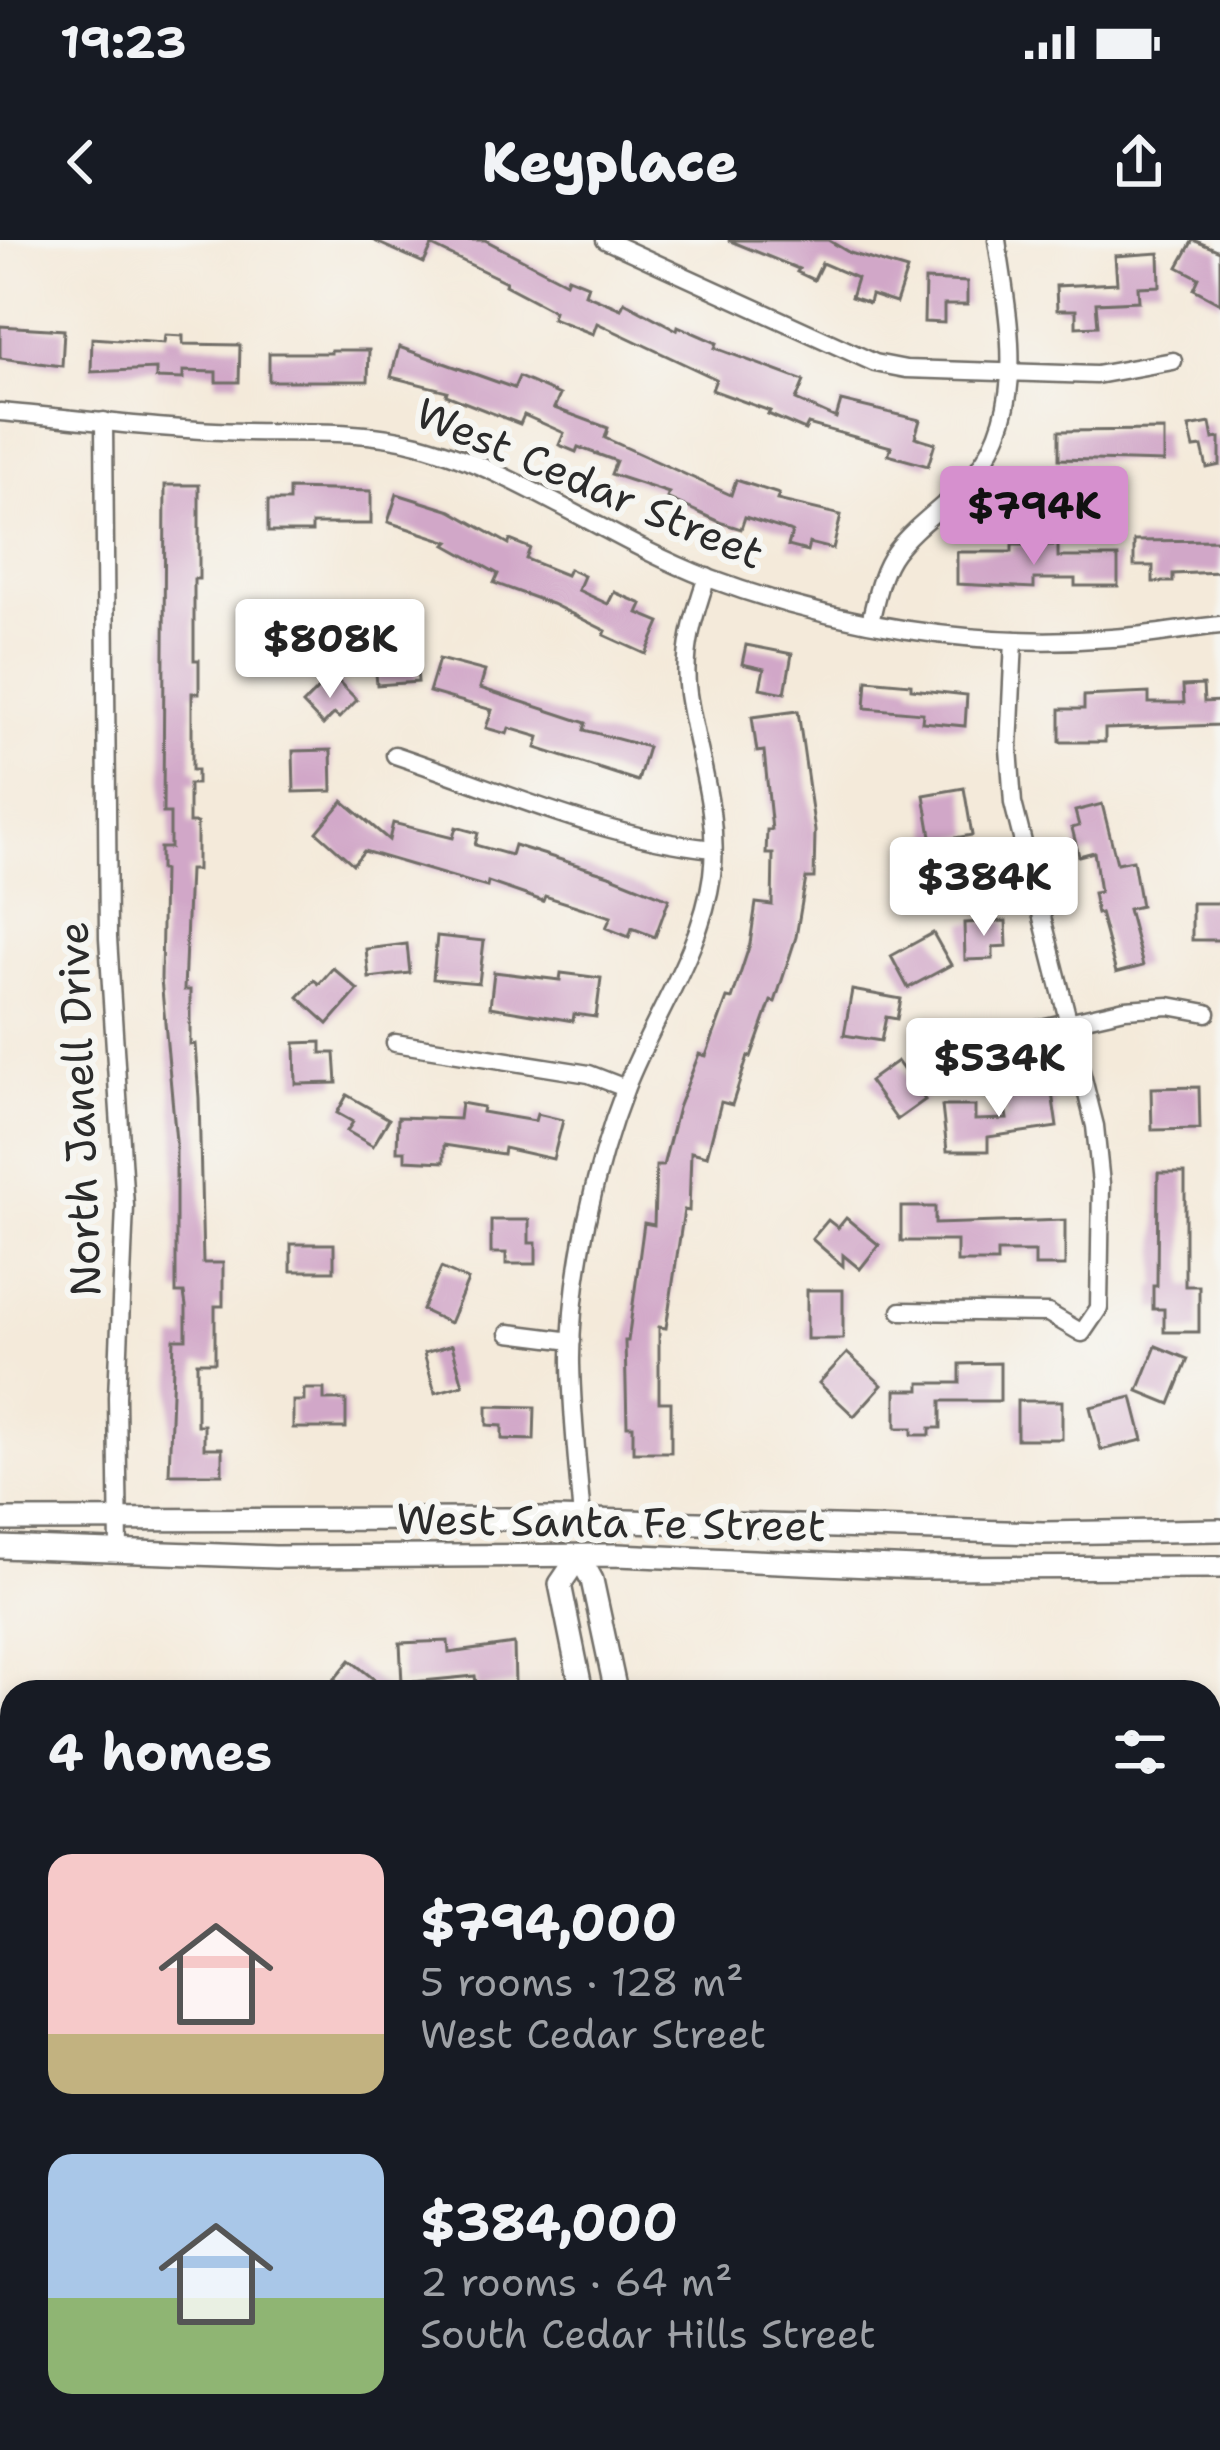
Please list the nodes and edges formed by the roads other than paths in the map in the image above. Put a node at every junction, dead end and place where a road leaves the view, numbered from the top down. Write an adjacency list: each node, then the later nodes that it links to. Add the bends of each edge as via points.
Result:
1 (605, 240): 4 (street, via 875,363)
2 (998, 240): 4 (street)
3 (1173, 361): 4 (street, via 1096,375)
4 (1012, 373): 8 (street, via 992,448 894,553)
5 (0, 412): 6 (street, West Cedar Street)
6 (104, 421): 7 (street, West Cedar Street, via 367,433 422,445); 22 (street, North Janell Drive, via 110,995 125,1205)
7 (707, 577): 8 (street, West Cedar Street); 12 (street, via 688,649 687,691)
8 (870, 622): 10 (street, West Cedar Street)
9 (1220, 625): 10 (street, West Cedar Street)
10 (1014, 640): 14 (street, via 1013,803)
11 (395, 755): 12 (street, via 645,840)
12 (713, 849): 17 (street, via 698,927)
13 (1207, 1012): 14 (street, via 1125,1009)
14 (1069, 1023): 15 (street, via 1002,1037); 18 (street, via 1095,1126 1099,1308 1082,1333 1048,1313)
15 (962, 1033)
16 (395, 1043): 17 (street, via 590,1074)
17 (626, 1088): 20 (street, via 597,1179)
18 (901, 1311)
19 (509, 1334): 20 (street)
20 (572, 1341): 23 (street)
21 (0, 1520): 22 (street, West Santa Fe Street)
22 (119, 1520): 23 (street, West Santa Fe Street); 26 (street, North Janell Drive)
23 (582, 1520): 24 (street, West Santa Fe Street, via 1021,1533); 27 (street)
24 (1220, 1530)
25 (0, 1547): 26 (street, West Santa Fe Street)
26 (119, 1551): 27 (street, West Santa Fe Street)
27 (579, 1556): 28 (street, West Santa Fe Street, via 916,1568); 29 (street, via 560,1584); 30 (street, via 592,1580)
28 (1220, 1567)
29 (580, 1680)
30 (613, 1680)

